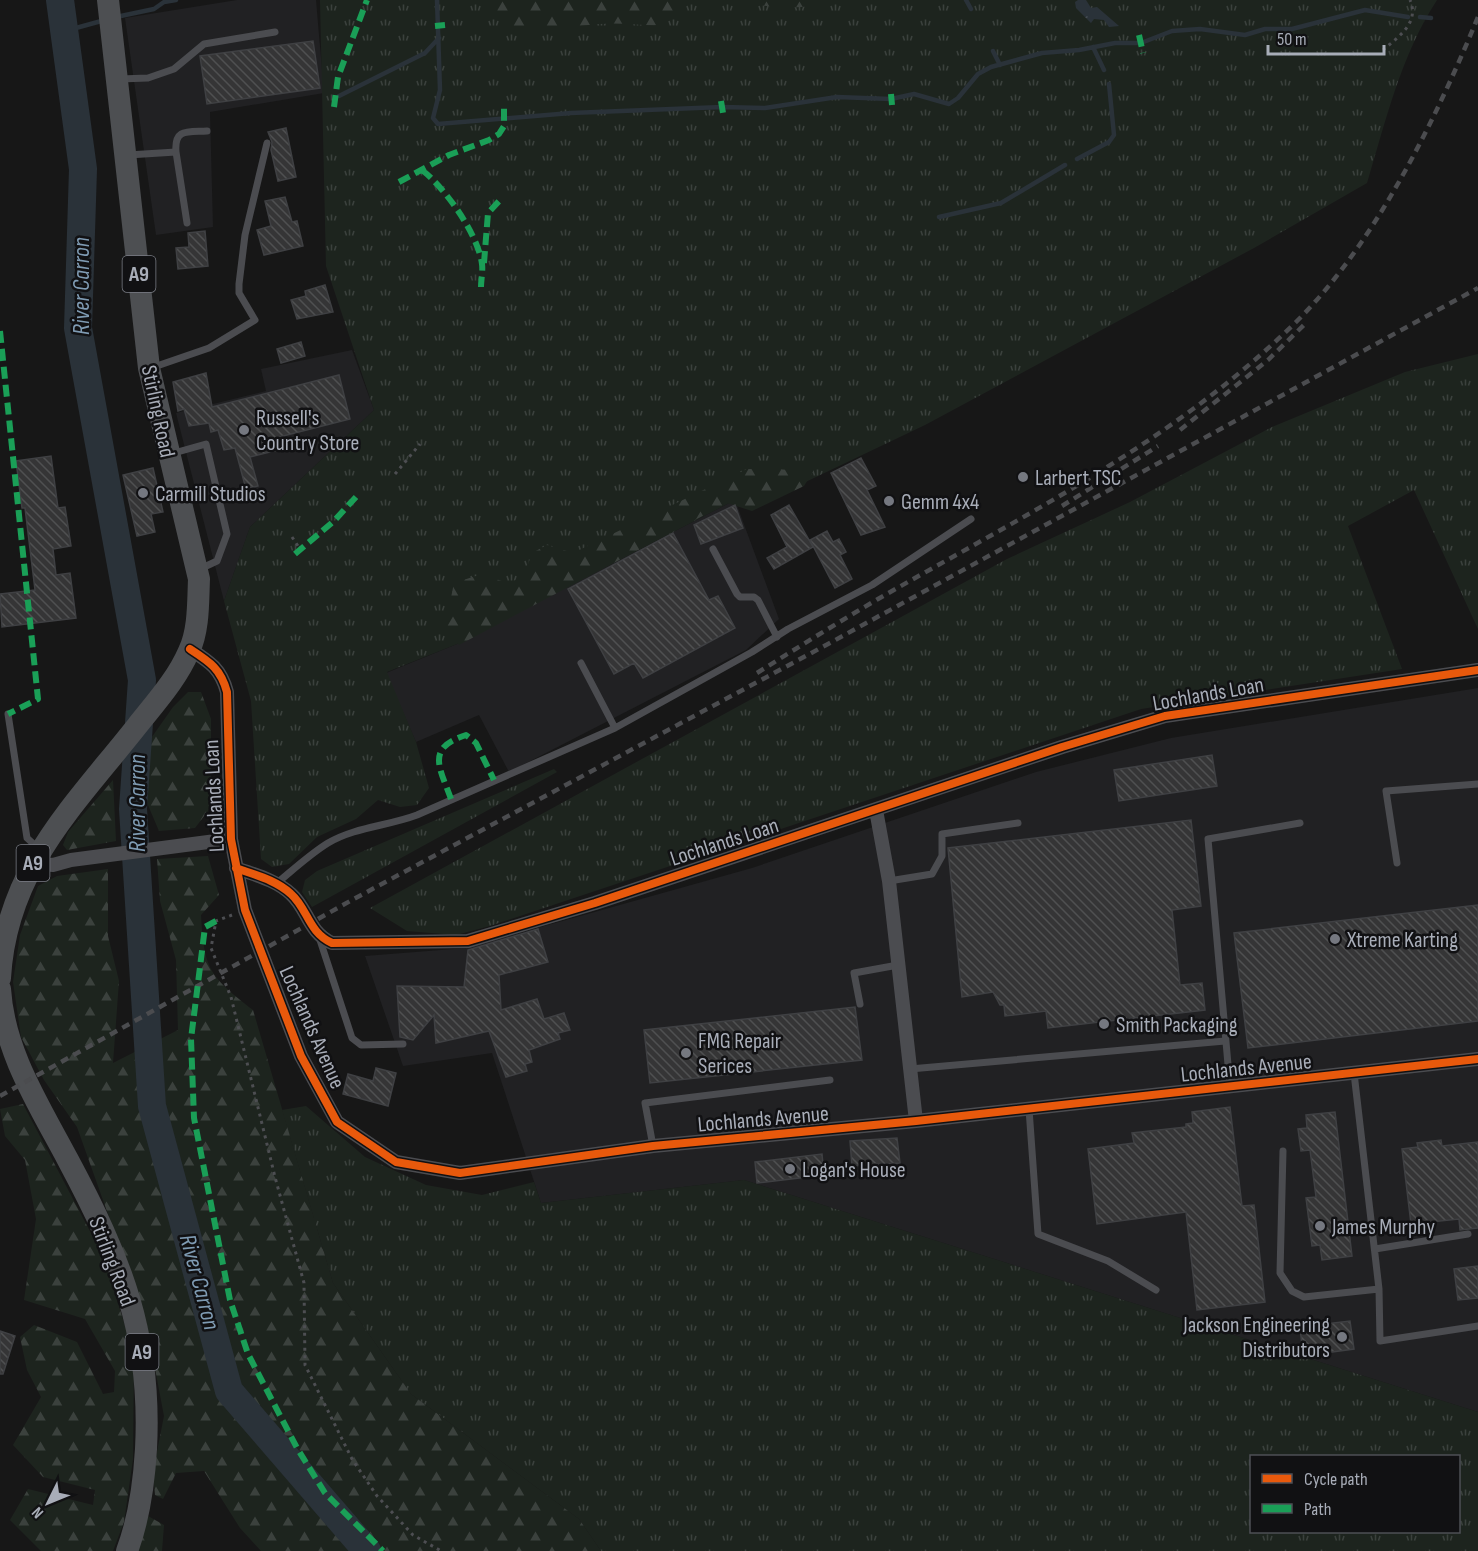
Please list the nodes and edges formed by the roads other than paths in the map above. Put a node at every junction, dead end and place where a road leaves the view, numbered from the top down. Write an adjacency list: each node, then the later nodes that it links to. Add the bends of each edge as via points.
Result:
1 (108, 1): 3 (main road, Stirling Road / A9)
2 (275, 32): 3 (lane, via 204,44 174,69 148,78)
3 (117, 79): 7 (main road, Stirling Road / A9)
4 (207, 131): 6 (lane, via 178,136)
5 (267, 143): 9 (lane, via 244,235 239,284 239,293 255,320 209,348)
6 (177, 152): 7 (lane); 8 (lane)
7 (126, 155): 9 (main road, Stirling Road / A9)
8 (187, 223)
9 (149, 368): 10 (main road, Stirling Road / A9)
10 (168, 455): 13 (main road, Stirling Road / A9); 13 (lane, via 206,444 227,534 217,561)
11 (971, 519): 14 (lane, via 872,585)
12 (713, 549): 14 (lane, via 737,594 758,600)
13 (197, 570): 15 (main road, Stirling Road / A9, via 198,607)
14 (777, 637): 19 (lane)
15 (190, 649): 24 (street, Lochlands Loan, via 223,675); 25 (main road, Stirling Road / A9, via 171,683)
16 (581, 663): 19 (lane)
17 (1478, 670): 21 (street, Lochlands Loan, via 1165,716)
18 (8, 714): 25 (lane, via 27,838)
19 (615, 728): 29 (lane, via 401,821 367,827 329,842)
20 (1478, 784): 26 (lane, via 1386,791)
21 (876, 810): 28 (street); 31 (street, Lochlands Loan, via 468,942 332,943)
22 (1018, 823): 28 (lane, via 942,834 942,856 932,874)
23 (1300, 823): 36 (lane, via 1208,839)
24 (231, 839): 25 (street, via 71,860 53,866); 27 (street, Lochlands Loan)
25 (36, 856): 30 (main road, Stirling Road / A9)
26 (1397, 863)
27 (236, 868): 29 (street, Lochlands Loan); 45 (street, Lochlands Avenue, via 245,910 301,1056 337,1122 396,1162 460,1173)
28 (889, 881): 32 (street)
29 (277, 883): 31 (street, Lochlands Loan, via 292,895)
30 (5, 911): 33 (main road, Stirling Road / A9)
31 (319, 937): 37 (lane, via 352,1038 362,1046)
32 (898, 965): 35 (lane, via 854,973); 39 (street)
33 (0, 978)
34 (0, 989): 52 (main road, Stirling Road / A9, via 5,1029 18,1065 112,1248 133,1309 145,1365 147,1421 144,1477)
35 (860, 1004)
36 (1225, 1041): 39 (lane); 42 (lane)
37 (403, 1044)
38 (1478, 1059): 40 (street, Lochlands Avenue)
39 (910, 1069): 44 (street)
40 (1354, 1073): 42 (street, Lochlands Avenue); 48 (lane)
41 (830, 1080): 45 (lane, via 645,1102)
42 (1230, 1086): 43 (street, Lochlands Avenue)
43 (1029, 1109): 44 (street, Lochlands Avenue); 50 (lane, via 1038,1234 1108,1261)
44 (916, 1122): 45 (street, Lochlands Avenue)
45 (653, 1146)
46 (1283, 1150): 49 (lane, via 1280,1272 1287,1285 1304,1297)
47 (1468, 1234): 48 (lane)
48 (1375, 1249): 49 (lane)
49 (1380, 1289): 51 (lane, via 1380,1341)
50 (1156, 1290)
51 (1478, 1326)
52 (127, 1551)

